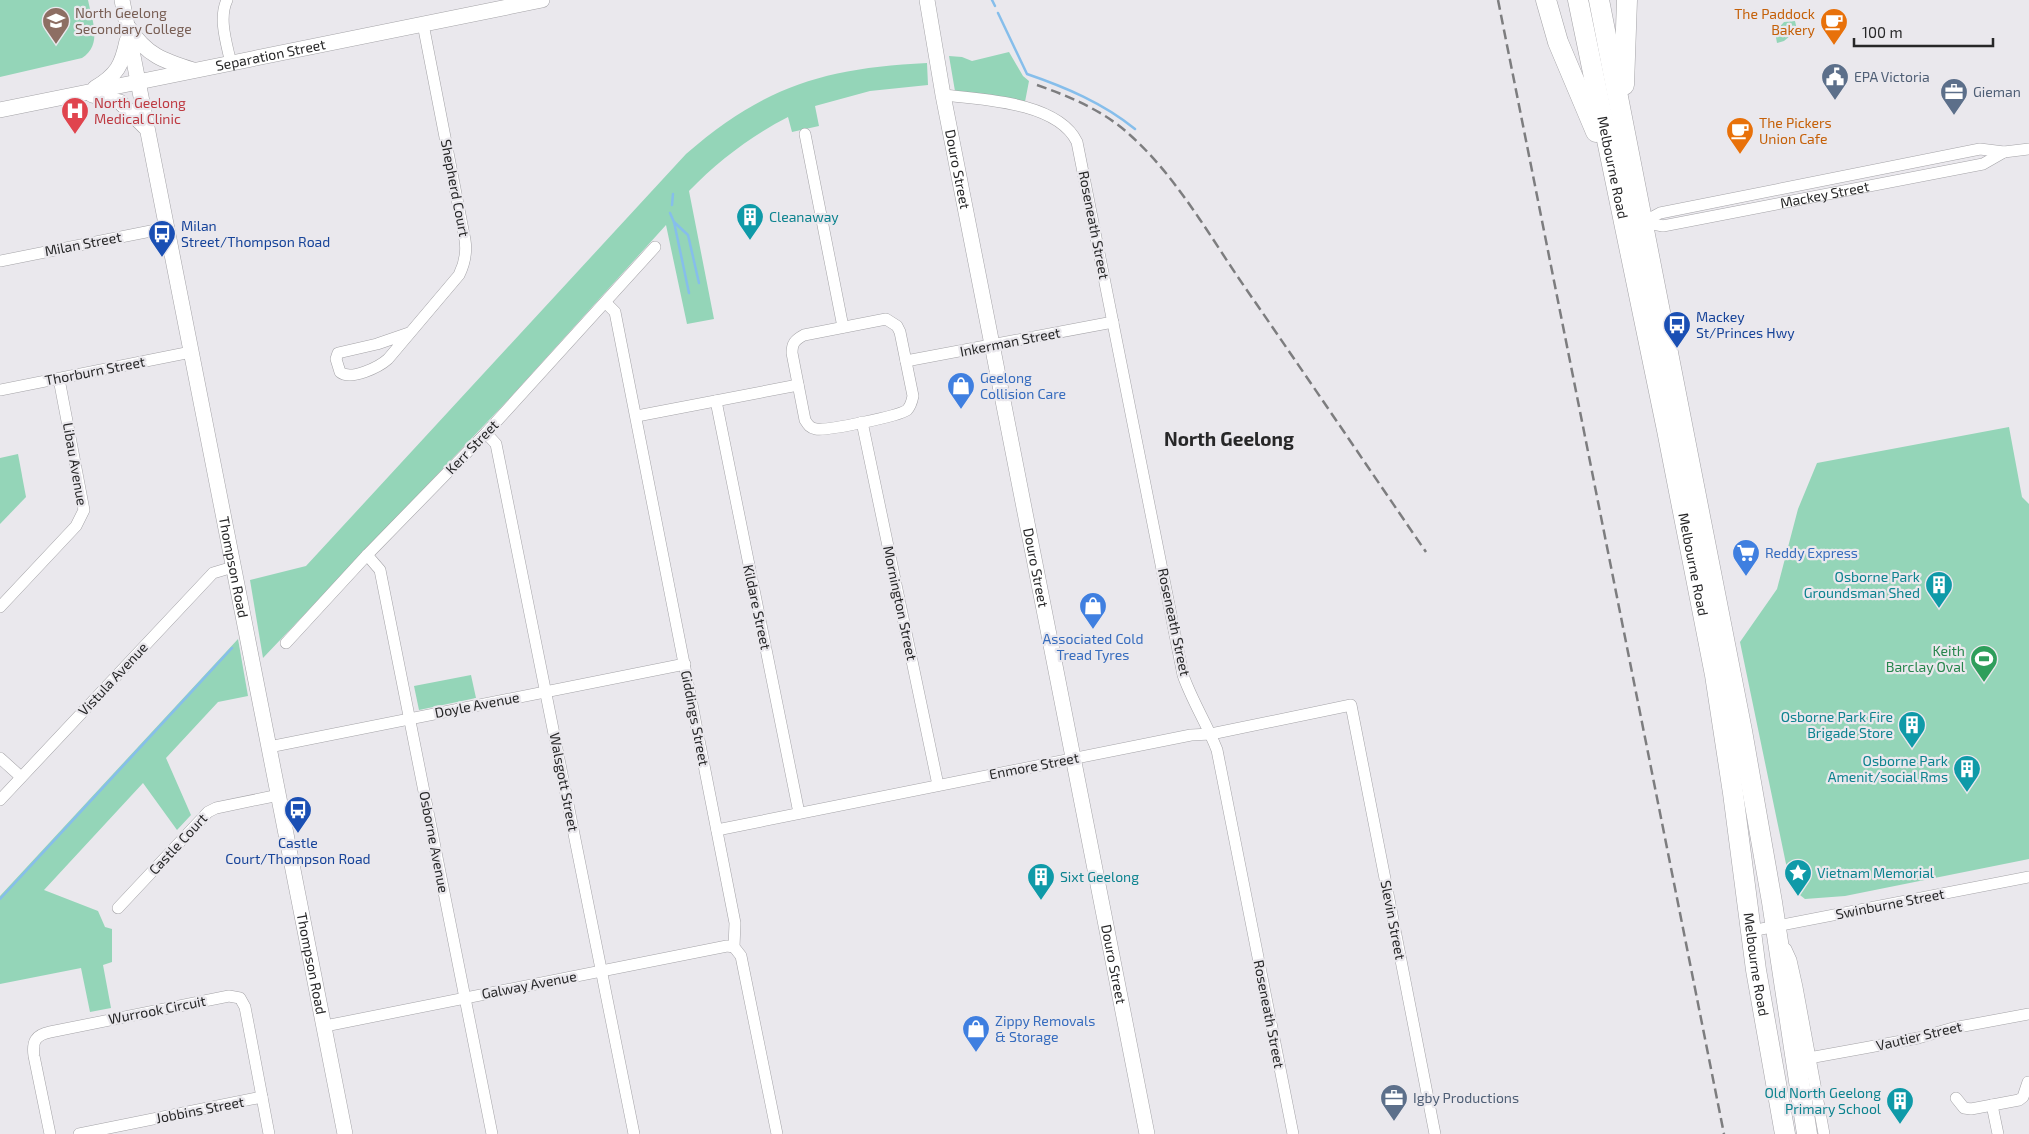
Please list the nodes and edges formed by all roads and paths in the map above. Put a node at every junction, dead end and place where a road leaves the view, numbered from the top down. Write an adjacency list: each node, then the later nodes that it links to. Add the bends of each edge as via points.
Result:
1 (122, 0): 10 (main road, Thompson Road)
2 (227, 0): 11 (street, via 222,9)
3 (542, 0): 9 (main road, Separation Street)
4 (927, 0): 15 (main road, Douro Street)
5 (1546, 0): 22 (highway, via 1558,42 1595,128)
6 (1578, 0): 22 (highway, Melbourne Road)
7 (1599, 0): 17 (highway, Melbourne Road)
8 (1627, 0): 17 (highway)
9 (423, 24): 11 (main road, Separation Street); 32 (street, Shepherd Court, via 467,251 459,275)
10 (127, 30): 12 (main road, via 153,54); 13 (main road, Thompson Road); 14 (main road, via 123,58 116,72)
11 (231, 64): 12 (main road, Separation Street)
12 (196, 71): 13 (main road, Separation Street)
13 (137, 82): 14 (main road, Separation Street); 18 (main road, Thompson Road)
14 (85, 93): 16 (main road, Separation Street); 18 (main road, via 120,102)
15 (943, 95): 30 (street, Roseneath Street, via 1015,103 1060,122 1073,135 1080,150); 33 (main road, Douro Street)
16 (0, 110)
17 (1624, 123): 25 (highway, Melbourne Road)
18 (146, 128): 26 (main road, Thompson Road)
19 (806, 134): 31 (street)
20 (2029, 149): 21 (street, Mackey Street)
21 (2004, 152): 23 (street, Mackey Street, via 1980,149); 24 (street, Mackey Street, via 1983,164)
22 (1616, 190): 25 (highway, Melbourne Road)
23 (1731, 200): 24 (street); 25 (street, Mackey Street, via 1660,214)
24 (1734, 212): 25 (street, Mackey Street, via 1663,226)
25 (1633, 224): 63 (highway, Melbourne Road, via 1667,430 1722,712); 64 (highway, Melbourne Road, via 1742,731)
26 (166, 228): 28 (street, Milan Street); 34 (main road, Thompson Road)
27 (655, 247): 29 (street, Kerr Street)
28 (0, 260)
29 (606, 303): 40 (street, Giddings Street, via 616,312); 42 (street, Kerr Street)
30 (1113, 322): 33 (street, Inkerman Street); 51 (street, Roseneath Street, via 1183,675)
31 (843, 327): 35 (street, via 886,319 893,322 900,332); 37 (street, via 796,339 792,353)
32 (409, 333): 32 (street, Shepherd Court, via 377,367 346,375 340,372 336,359 338,354)
33 (992, 346): 35 (street, Inkerman Street); 54 (main road, Douro Street)
34 (191, 352): 36 (street, Thorburn Street); 44 (main road, Thompson Road)
35 (906, 361): 41 (street, via 912,404 900,413)
36 (59, 378): 38 (street, Thorburn Street); 45 (street, Libau Avenue, via 84,510 76,526)
37 (798, 384): 39 (street); 41 (street, via 809,427 818,429)
38 (0, 390)
39 (716, 401): 40 (street); 59 (street, Kildare Street)
40 (637, 416): 47 (street, Giddings Street)
41 (862, 422): 56 (street, Mornington Street)
42 (486, 433): 43 (street, Kerr Street); 48 (street, Walsgott Street, via 496,444)
43 (367, 555): 46 (street, Kerr Street); 50 (street, Osborne Avenue, via 380,570)
44 (233, 567): 52 (main road, Thompson Road); 55 (street, Vistula Avenue, via 213,573)
45 (0, 607)
46 (286, 643)
47 (685, 664): 48 (street, Doyle Avenue); 60 (street, Giddings Street)
48 (546, 692): 50 (street, Doyle Avenue); 66 (street, Walsgott Street)
49 (1351, 705): 51 (street, Enmore Street); 84 (street, Slevin Street)
50 (409, 718): 52 (street, Doyle Avenue); 67 (street, Osborne Avenue)
51 (1211, 734): 54 (street, Enmore Street); 83 (street, Roseneath Street, via 1217,750)
52 (269, 747): 57 (main road, Thompson Road)
53 (0, 758): 55 (street)
54 (1074, 758): 56 (street, Enmore Street); 82 (main road, Douro Street)
55 (21, 777): 58 (street, Vistula Avenue)
56 (938, 784): 59 (street, Enmore Street)
57 (279, 795): 62 (street, Castle Court, via 208,812); 69 (main road, Thompson Road)
58 (0, 800)
59 (799, 813): 60 (street, Enmore Street)
60 (717, 830): 65 (street, Giddings Street, via 735,923)
61 (2029, 877): 64 (street, Swinburne Street)
62 (118, 908)
63 (1751, 931): 64 (street, Swinburne Street); 85 (highway, Melbourne Road)
64 (1776, 934): 70 (street, via 1791,960); 86 (highway, Melbourne Road)
65 (734, 947): 66 (street, Galway Avenue); 81 (street, Giddings Street, via 741,956)
66 (602, 970): 67 (street, Galway Avenue); 80 (street, Walsgott Street)
67 (464, 998): 69 (street, Galway Avenue); 79 (street, Osborne Avenue)
68 (2029, 1014): 70 (street, Vautier Street)
69 (325, 1026): 78 (main road, Thompson Road)
70 (1809, 1058): 87 (street)
71 (2028, 1082): 74 (street, via 2019,1100)
72 (262, 1097): 75 (street, Wurrook Circuit, via 245,1007 240,998 229,996 50,1032 36,1038 33,1045); 76 (street, Jobbins Street); 77 (street, Wurrook Circuit)
73 (1956, 1098): 74 (street, via 1964,1108)
74 (1992, 1105): 88 (street)
75 (50, 1134)
76 (80, 1134)
77 (269, 1134)
78 (346, 1134)
79 (492, 1134)
80 (634, 1134)
81 (777, 1134)
82 (1147, 1134)
83 (1293, 1134)
84 (1435, 1134)
85 (1785, 1134)
86 (1807, 1134)
87 (1824, 1134)
88 (1998, 1134)

